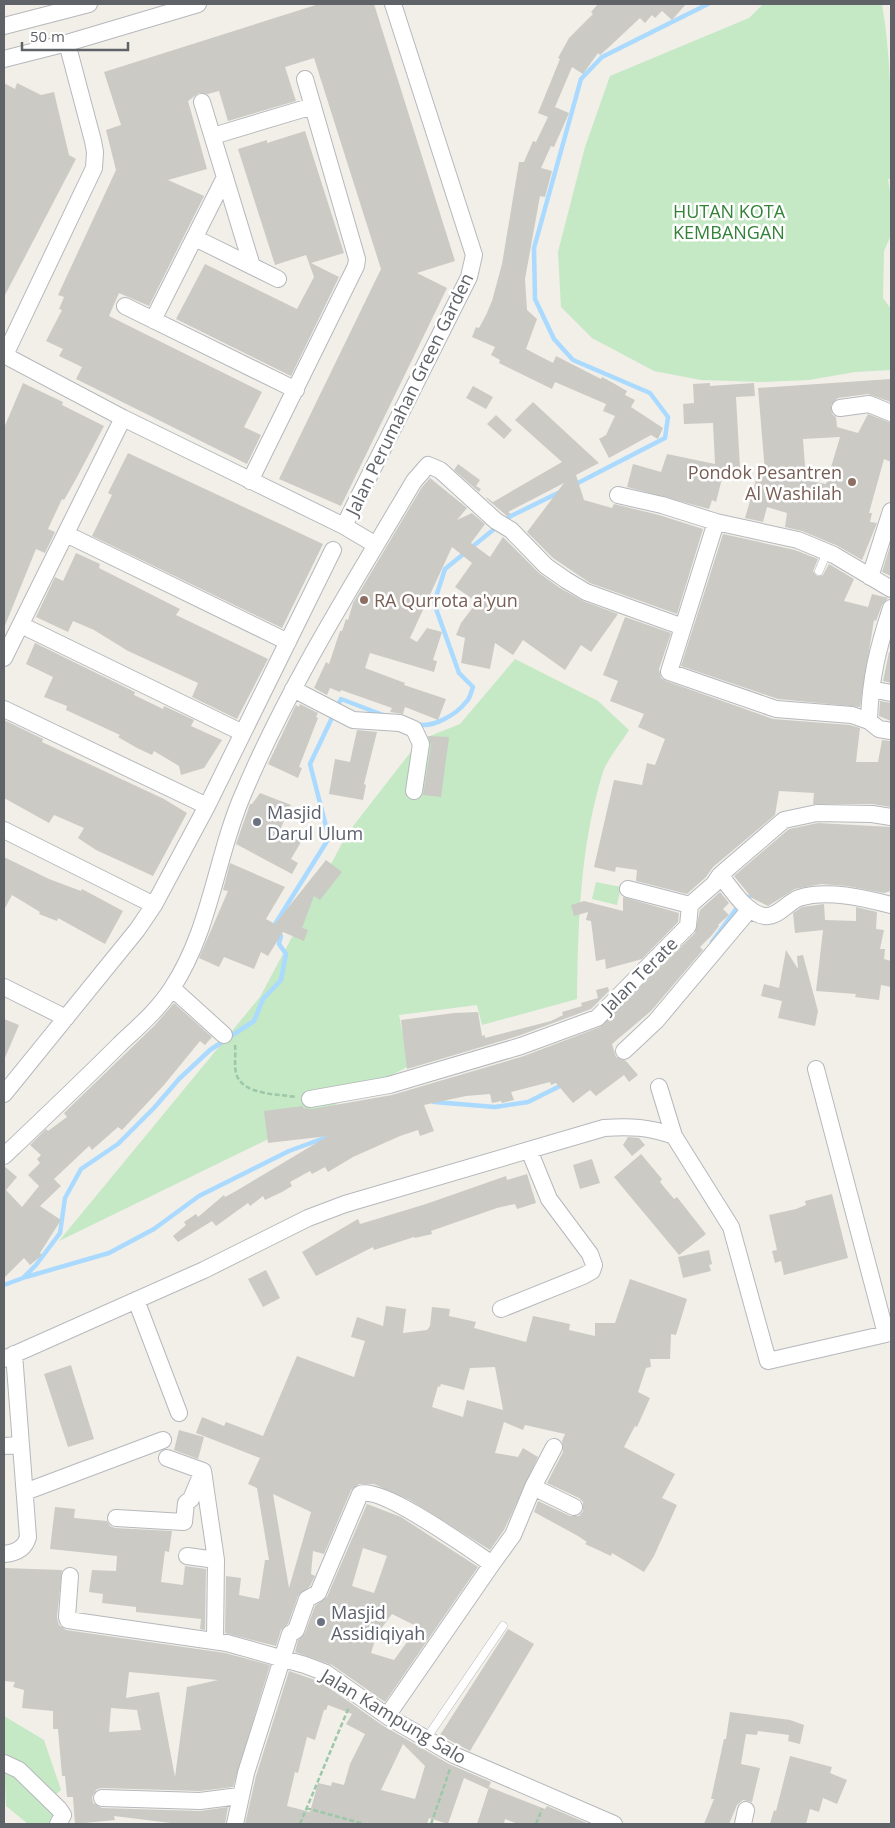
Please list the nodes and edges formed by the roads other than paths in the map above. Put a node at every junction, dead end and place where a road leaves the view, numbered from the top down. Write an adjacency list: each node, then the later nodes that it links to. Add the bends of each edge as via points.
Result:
1 (89, 4): 4 (street)
2 (198, 4): 5 (street)
3 (393, 4): 26 (street, Jalan Perumahan Green Garden, via 474,255 469,277)
4 (4, 26)
5 (68, 43): 6 (street); 17 (street, Jalan Perumahan Green Garden, via 94,146 94,168)
6 (4, 59)
7 (305, 79): 9 (street)
8 (202, 102): 10 (street)
9 (313, 106): 10 (street); 18 (street, via 357,259)
10 (213, 136): 11 (street)
11 (225, 177): 12 (street); 13 (street)
12 (195, 238): 13 (street); 16 (street)
13 (252, 266): 14 (street)
14 (278, 279)
15 (125, 306): 16 (street)
16 (153, 320): 18 (street)
17 (4, 356): 21 (street, Jalan Perumahan Green Garden)
18 (296, 390): 22 (street)
19 (840, 408): 20 (street, via 869,404)
20 (891, 413)
21 (123, 418): 22 (street, Jalan Perumahan Green Garden); 27 (street)
22 (250, 481): 26 (street, Jalan Perumahan Green Garden)
23 (618, 495): 25 (street)
24 (891, 511): 32 (street)
25 (716, 522): 30 (street, via 798,540); 36 (street)
26 (344, 526): 28 (street, Jalan Perumahan Green Garden)
27 (66, 534): 35 (street); 37 (street)
28 (376, 545): 36 (street, via 414,481 428,465 440,470 496,521 511,530 546,566 586,592); 39 (street)
29 (333, 550): 37 (street)
30 (826, 552): 31 (lane); 32 (street)
31 (818, 571)
32 (870, 577): 33 (street)
33 (891, 589)
34 (891, 608): 41 (street, via 870,688)
35 (21, 625): 38 (street); 43 (street)
36 (683, 627): 41 (street, via 669,672 776,709 852,715)
37 (288, 642): 43 (street)
38 (4, 658)
39 (293, 689): 44 (street, via 343,716 366,722 400,723 414,730 421,744); 46 (street)
40 (4, 708): 45 (street)
41 (869, 721): 42 (street, via 879,729)
42 (891, 731)
43 (243, 733): 45 (street)
44 (414, 791)
45 (210, 799): 46 (street); 52 (street)
46 (238, 804): 56 (street, via 200,931)
47 (891, 817): 49 (street, via 817,813 784,820)
48 (4, 830): 52 (street)
49 (720, 875): 51 (street); 53 (street)
50 (628, 889): 53 (street)
51 (744, 902): 54 (street, via 763,916 770,916 799,898 821,894); 59 (street, via 662,1015)
52 (154, 905): 57 (street)
53 (690, 905): 63 (street, Jalan Terate, via 688,926 597,1018 521,1046 389,1085)
54 (891, 905)
55 (4, 987): 57 (street)
56 (172, 988): 58 (street); 66 (street, via 150,1015 83,1082)
57 (66, 1018): 62 (street)
58 (229, 1038)
59 (624, 1051)
60 (816, 1069): 64 (street, via 886,1334 768,1361 731,1226)
61 (659, 1087): 64 (street)
62 (4, 1094)
63 (310, 1099)
64 (674, 1136): 65 (street, via 653,1128 604,1128)
65 (529, 1150): 67 (street, via 308,1218); 68 (street, via 549,1199 590,1254 594,1265 592,1271 583,1276)
66 (4, 1156)
67 (136, 1300): 69 (street); 70 (street)
68 (501, 1309)
69 (9, 1357): 72 (street)
70 (179, 1412)
71 (163, 1440): 78 (street)
72 (21, 1445): 73 (street); 78 (street)
73 (4, 1446)
74 (554, 1447): 77 (street)
75 (167, 1458): 76 (street)
76 (203, 1471): 80 (street, via 191,1499 186,1503 184,1522); 83 (street)
77 (533, 1488): 79 (street); 84 (street, via 513,1535)
78 (25, 1492): 81 (street, via 26,1545)
79 (574, 1507)
80 (116, 1518)
81 (4, 1554)
82 (187, 1556): 83 (street)
83 (216, 1560): 87 (street)
84 (492, 1564): 88 (street, via 413,1512 369,1493 360,1494 318,1593 307,1599 296,1630 290,1634); 89 (street)
85 (70, 1576): 87 (street, Jalan Kampung Salo, via 68,1620)
86 (503, 1626): 90 (lane)
87 (215, 1640): 88 (street, Jalan Kampung Salo)
88 (284, 1657): 89 (street, Jalan Kampung Salo, via 326,1673); 92 (street)
89 (387, 1716): 90 (street, Jalan Kampung Salo)
90 (426, 1739): 96 (street, Jalan Kampung Salo, via 474,1765)
91 (4, 1763): 94 (street, via 19,1770 59,1809 63,1815)
92 (239, 1796): 93 (street, via 200,1801); 95 (street)
93 (102, 1798)
94 (58, 1824)
95 (235, 1824)
96 (614, 1824)

